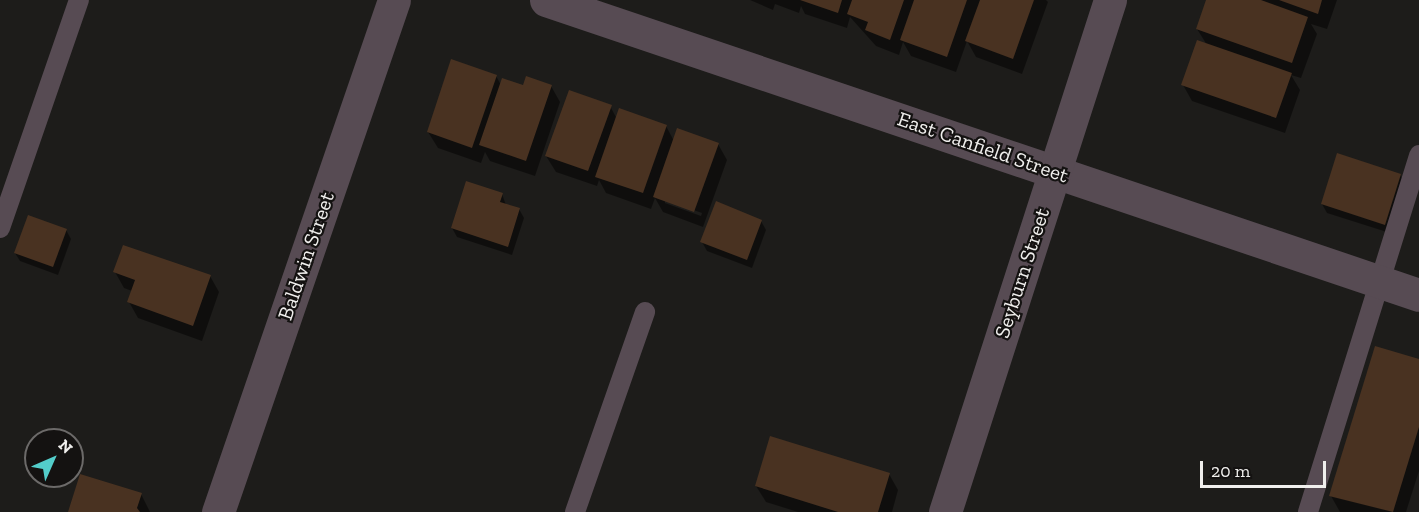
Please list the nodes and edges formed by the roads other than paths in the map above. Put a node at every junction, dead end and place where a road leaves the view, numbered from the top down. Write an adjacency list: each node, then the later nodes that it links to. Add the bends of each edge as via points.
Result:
1 (79, 0): 7 (lane)
2 (394, 0): 11 (street, Baldwin Street)
3 (546, 0): 6 (street, East Canfield Street)
4 (1110, 0): 6 (street, Seyburn Street)
5 (1419, 154): 8 (lane)
6 (1054, 172): 8 (street, East Canfield Street); 13 (street, Seyburn Street)
7 (0, 228)
8 (1379, 281): 9 (street, East Canfield Street); 14 (lane)
9 (1419, 295)
10 (645, 312): 12 (lane)
11 (218, 512)
12 (575, 512)
13 (945, 512)
14 (1308, 512)

